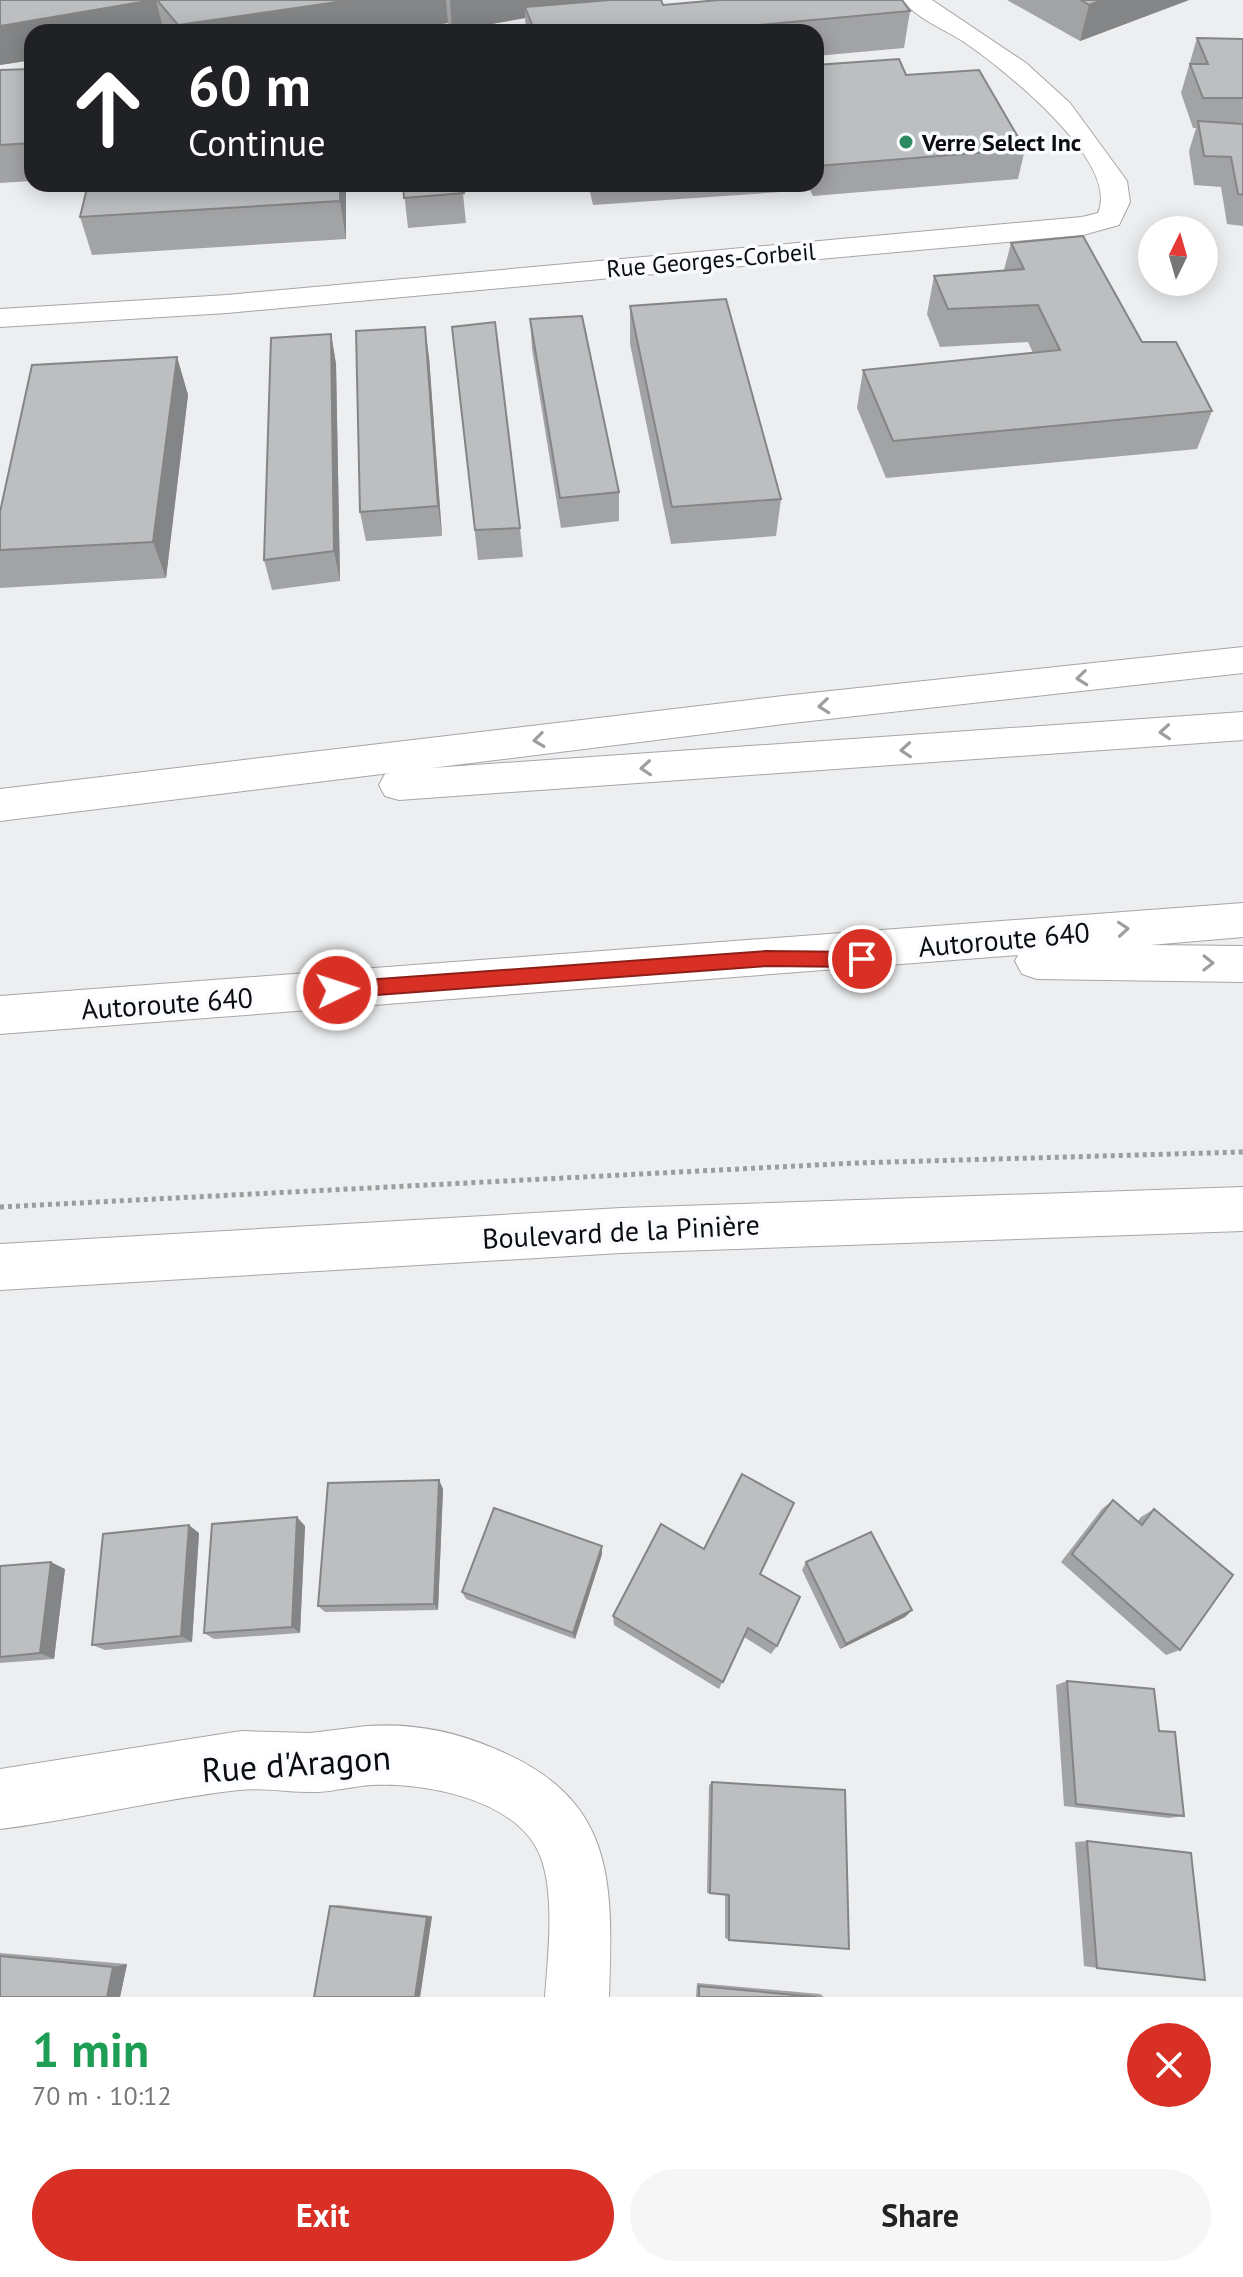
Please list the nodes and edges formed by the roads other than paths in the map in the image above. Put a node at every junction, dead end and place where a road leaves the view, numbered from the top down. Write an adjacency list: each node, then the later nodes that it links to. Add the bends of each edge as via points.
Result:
1 (915, 0): 2 (main road, Rue Georges-Corbeil, via 1041,86 1083,135 1118,189 1109,219 1083,226 227,304)
2 (0, 318)
3 (1243, 660): 5 (main road, one-way to 5)
4 (1243, 726): 6 (main road, one-way to 6)
5 (0, 805)
6 (0, 812)
7 (1243, 920): 8 (main road, Autoroute 640, one-way to 7)
8 (766, 958): 9 (main road, one-way to 9); 10 (main road, Autoroute 640)
9 (1243, 964)
10 (0, 1015)
11 (1243, 1209): 12 (main road, Boulevard de la Pinière, via 492,1236)
12 (0, 1267)
13 (0, 1799): 14 (main road, Rue d'Aragon, via 243,1760 317,1763 411,1756 484,1771 539,1805 565,1840 579,1945)
14 (577, 1997)

